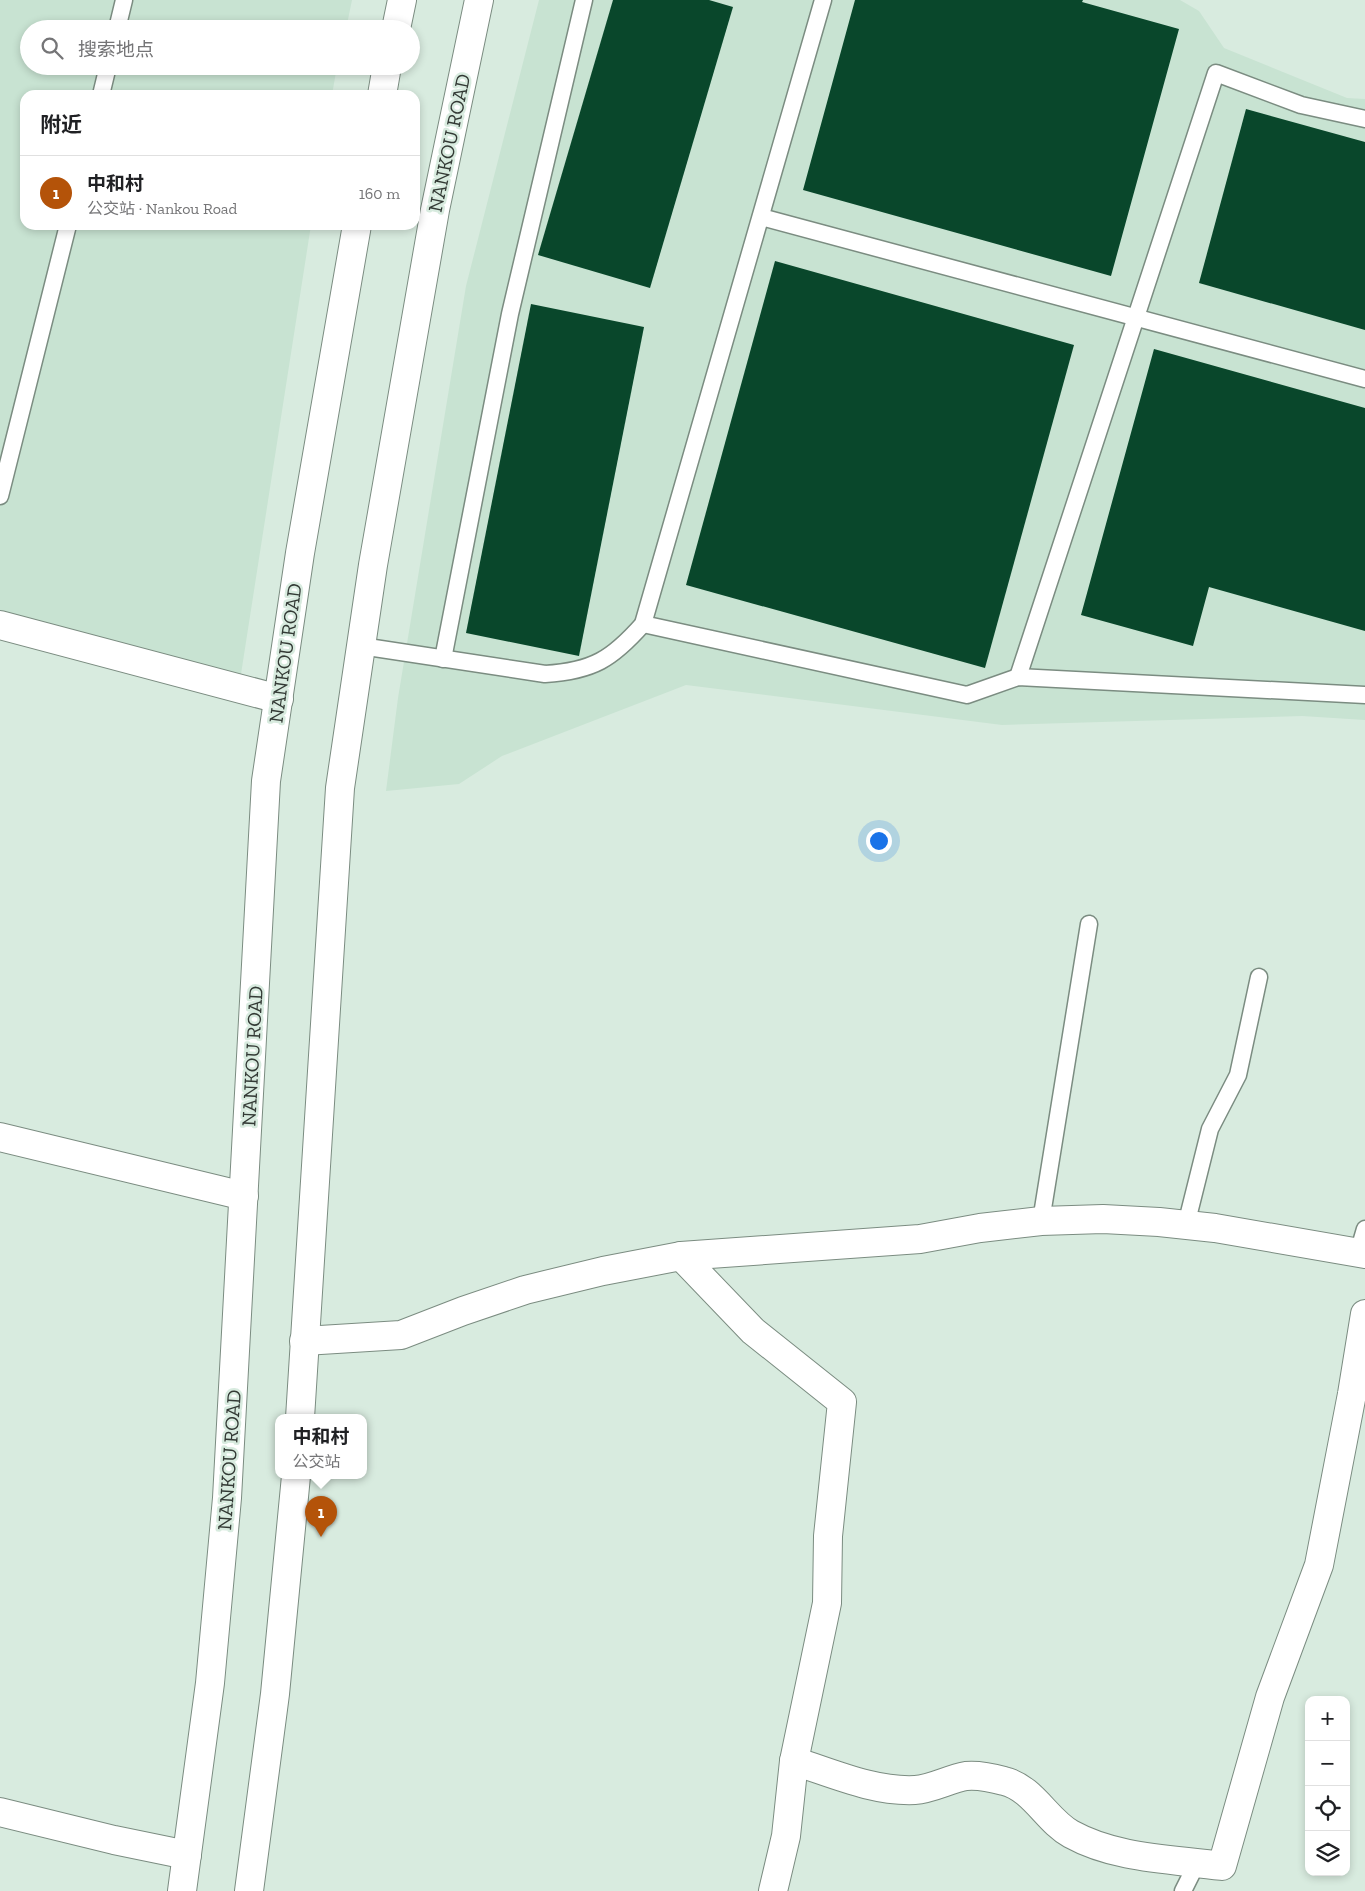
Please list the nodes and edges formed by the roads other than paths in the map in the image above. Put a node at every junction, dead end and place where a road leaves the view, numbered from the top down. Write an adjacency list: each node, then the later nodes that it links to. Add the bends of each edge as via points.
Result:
1 (124, 0): 6 (lane)
2 (402, 0): 7 (main road)
3 (479, 0): 21 (main road, NANKOU ROAD, via 435,210)
4 (584, 0): 22 (lane, via 510,314)
5 (823, 0): 13 (lane)
6 (119, 20)
7 (398, 20)
8 (106, 75): 10 (lane)
9 (385, 75): 11 (main road)
10 (102, 90)
11 (383, 90)
12 (1365, 119): 16 (lane, via 1301,104 1216,73)
13 (760, 217): 16 (lane); 19 (lane)
14 (67, 230): 18 (lane)
15 (356, 230): 25 (main road, NANKOU ROAD)
16 (1136, 317): 17 (lane); 23 (lane)
17 (1365, 379)
18 (0, 496)
19 (643, 624): 22 (lane, via 621,649 594,665 570,673 545,674); 23 (lane, via 967,695)
20 (0, 625): 25 (main road)
21 (361, 646): 22 (lane); 35 (main road, NANKOU ROAD, via 340,788)
22 (443, 659)
23 (1018, 677): 24 (lane)
24 (1365, 695)
25 (278, 699): 29 (main road, NANKOU ROAD, via 266,780)
26 (1089, 924): 30 (lane)
27 (1259, 977): 31 (lane, via 1238,1075 1210,1129)
28 (0, 1136): 29 (main road)
29 (244, 1196): 40 (main road, NANKOU ROAD, via 221,1583)
30 (1041, 1221): 31 (main road, via 1103,1219); 33 (main road, via 920,1239)
31 (1186, 1225): 32 (main road)
32 (1363, 1245)
33 (681, 1256): 35 (main road, via 525,1290 401,1335); 38 (main road, via 753,1331 842,1402 828,1536 827,1603)
34 (1365, 1314): 41 (main road, via 1319,1565 1270,1697 1222,1866)
35 (304, 1341): 36 (main road, NANKOU ROAD)
36 (300, 1414)
37 (296, 1479): 43 (main road, via 275,1694)
38 (794, 1761): 41 (main road, via 869,1785 905,1790 918,1790 967,1776 1004,1781 1034,1799 1069,1833 1091,1844 1117,1852); 44 (main road, via 786,1836)
39 (0, 1812): 40 (main road)
40 (187, 1854): 42 (main road, NANKOU ROAD)
41 (1197, 1863): 45 (lane)
42 (182, 1891)
43 (249, 1891)
44 (773, 1891)
45 (1183, 1891)

